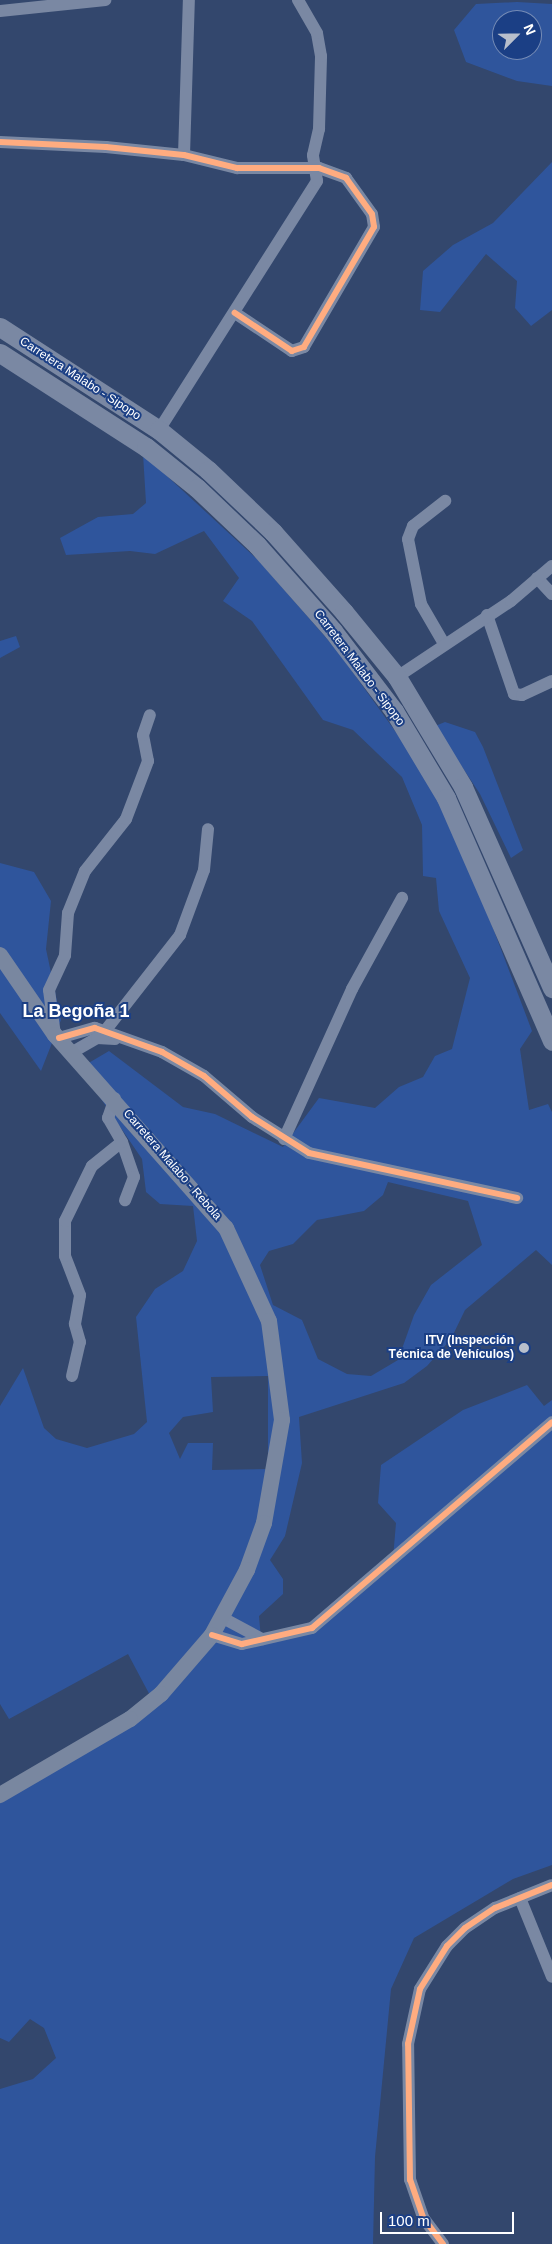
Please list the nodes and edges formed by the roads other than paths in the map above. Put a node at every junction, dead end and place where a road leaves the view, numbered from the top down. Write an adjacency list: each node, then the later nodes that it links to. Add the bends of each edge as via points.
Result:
1 (105, 0): 4 (street)
2 (189, 0): 6 (street)
3 (298, 0): 7 (street, via 317,33 321,56 319,129 313,155)
4 (0, 11)
5 (0, 142): 6 (street)
6 (184, 155): 7 (street, via 237,168)
7 (319, 168): 8 (street, via 317,181); 8 (street, via 346,178 375,220 354,263 300,351 292,351)
8 (235, 313): 11 (street)
9 (0, 327): 11 (highway, Carretera Malabo - Sipopo)
10 (0, 353): 28 (highway, Carretera Malabo - Sipopo, via 146,447 197,488 257,544 333,630 394,711 446,798)
11 (159, 430): 18 (highway, Carretera Malabo - Sipopo, via 273,532)
12 (445, 501): 17 (street, via 413,526 408,539 421,604)
13 (552, 566): 14 (street)
14 (537, 578): 15 (street); 16 (street)
15 (552, 594)
16 (487, 615): 17 (street); 19 (street, via 514,694 522,695)
17 (443, 642): 18 (street)
18 (397, 677): 24 (highway, Carretera Malabo - Sipopo, via 463,787)
19 (552, 681)
20 (150, 715): 26 (street, via 143,735 148,761 126,819 85,871 68,913 65,955 49,990)
21 (208, 829): 25 (street, via 204,870 180,935)
22 (402, 898): 31 (street, via 352,989)
23 (0, 955): 26 (main road, Carretera Malabo - Rebola)
24 (552, 988)
25 (105, 1031): 26 (street, via 87,1028); 27 (street)
26 (57, 1036): 29 (main road, Carretera Malabo - Rebola)
27 (122, 1039): 29 (street, via 97,1038); 31 (street, via 178,1060)
28 (552, 1041)
29 (71, 1054): 30 (main road, Carretera Malabo - Rebola)
30 (115, 1098): 32 (street, via 108,1118); 37 (main road, Carretera Malabo - Rebola, via 226,1228 269,1321 282,1420 278,1466 247,1570)
31 (284, 1139): 33 (street, via 308,1153)
32 (122, 1142): 34 (street, via 134,1177); 35 (street, via 92,1166 65,1221 66,1256 80,1296 75,1324 80,1342)
33 (517, 1198)
34 (125, 1200)
35 (72, 1376)
36 (552, 1422): 39 (street, via 322,1621 299,1633)
37 (221, 1617): 38 (main road, Carretera Malabo - Rebola); 39 (street)
38 (212, 1635): 39 (street, via 242,1644); 40 (main road, Carretera Malabo - Rebola, via 161,1694 130,1719)
39 (262, 1639)
40 (0, 1795)
41 (552, 1885): 42 (street)
42 (520, 1898): 43 (street); 44 (street, via 495,1908 447,1946 420,1989 412,2016 408,2044 410,2180 423,2217)
43 (552, 1977)
44 (443, 2244)

